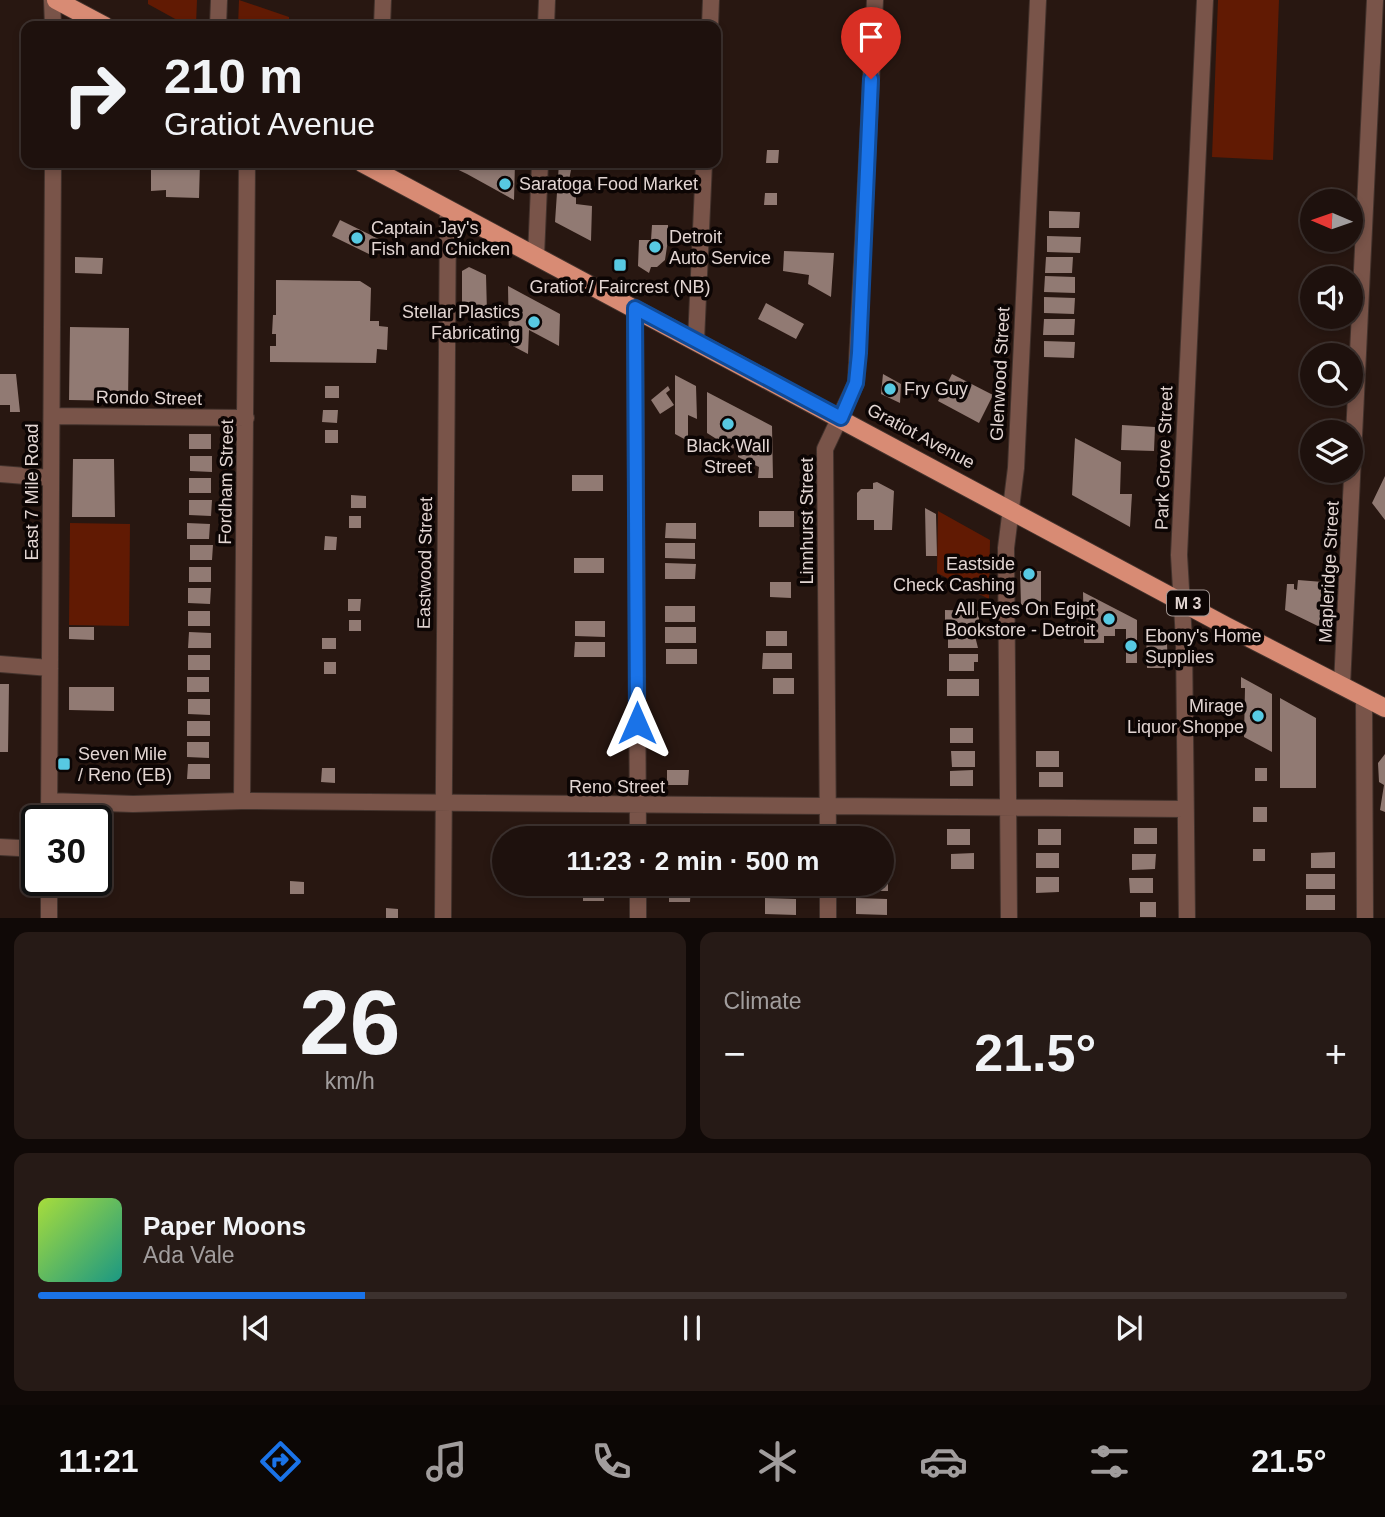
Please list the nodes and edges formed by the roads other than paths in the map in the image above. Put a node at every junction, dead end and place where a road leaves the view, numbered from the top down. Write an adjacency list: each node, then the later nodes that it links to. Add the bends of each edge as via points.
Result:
1 (54, 0): 10 (street); 11 (main road)
2 (219, 0): 12 (street)
3 (383, 0): 13 (street)
4 (547, 0): 14 (street)
5 (711, 0): 15 (street)
6 (875, 0): 27 (street, Linnhurst Street, via 859,353 856,383)
7 (1038, 0): 30 (street, Glenwood Street)
8 (1205, 0): 31 (street, Park Grove Street, via 1181,502)
9 (1375, 0): 34 (street, Mapleridge Street)
10 (53, 21)
11 (95, 21)
12 (218, 21)
13 (382, 21)
14 (546, 21)
15 (710, 21)
16 (53, 168): 25 (street, East 7 Mile Road)
17 (247, 168): 26 (street, Fordham Street)
18 (376, 168): 21 (main road, Gratiot Avenue / M 3)
19 (540, 168): 22 (street)
20 (704, 168): 24 (street)
21 (448, 209): 22 (main road, Gratiot Avenue / M 3); 40 (street, Eastwood Street)
22 (536, 256): 23 (main road, Gratiot Avenue / M 3)
23 (635, 308): 24 (main road, Gratiot Avenue / M 3); 41 (street)
24 (696, 341): 27 (main road, Gratiot Avenue / M 3)
25 (52, 416): 26 (street, Rondo Street); 29 (street, East 7 Mile Road)
26 (246, 418): 38 (street, Fordham Street)
27 (841, 418): 30 (main road, Gratiot Avenue / M 3); 42 (street, Linnhurst Street, via 825,449)
28 (0, 474): 29 (street)
29 (51, 478): 33 (street, East 7 Mile Road)
30 (1012, 509): 31 (main road, Gratiot Avenue / M 3); 43 (street, Glenwood Street, via 1006,546)
31 (1182, 599): 34 (main road, Gratiot Avenue / M 3); 44 (street, Park Grove Street)
32 (0, 664): 33 (street)
33 (50, 668): 37 (street, East 7 Mile Road)
34 (1342, 685): 35 (main road, Gratiot Avenue / M 3)
35 (1364, 697): 36 (main road, Gratiot Avenue / M 3); 58 (street)
36 (1385, 708)
37 (49, 801): 38 (street, Reno Street); 39 (street, East 7 Mile Road)
38 (242, 801): 40 (street, Reno Street)
39 (49, 805)
40 (443, 805): 41 (street, Reno Street); 53 (street, Eastwood Street)
41 (637, 807): 42 (street, Reno Street); 45 (street)
42 (827, 808): 43 (street, Reno Street); 46 (street, Linnhurst Street)
43 (1008, 808): 44 (street, Reno Street); 56 (street, Glenwood Street)
44 (1185, 809): 57 (street, Park Grove Street)
45 (638, 826)
46 (828, 826)
47 (0, 847): 48 (street)
48 (21, 848)
49 (49, 896): 52 (street)
50 (638, 896): 54 (street)
51 (828, 896): 55 (street)
52 (49, 918)
53 (443, 918)
54 (638, 918)
55 (828, 918)
56 (1009, 918)
57 (1187, 918)
58 (1365, 918)

